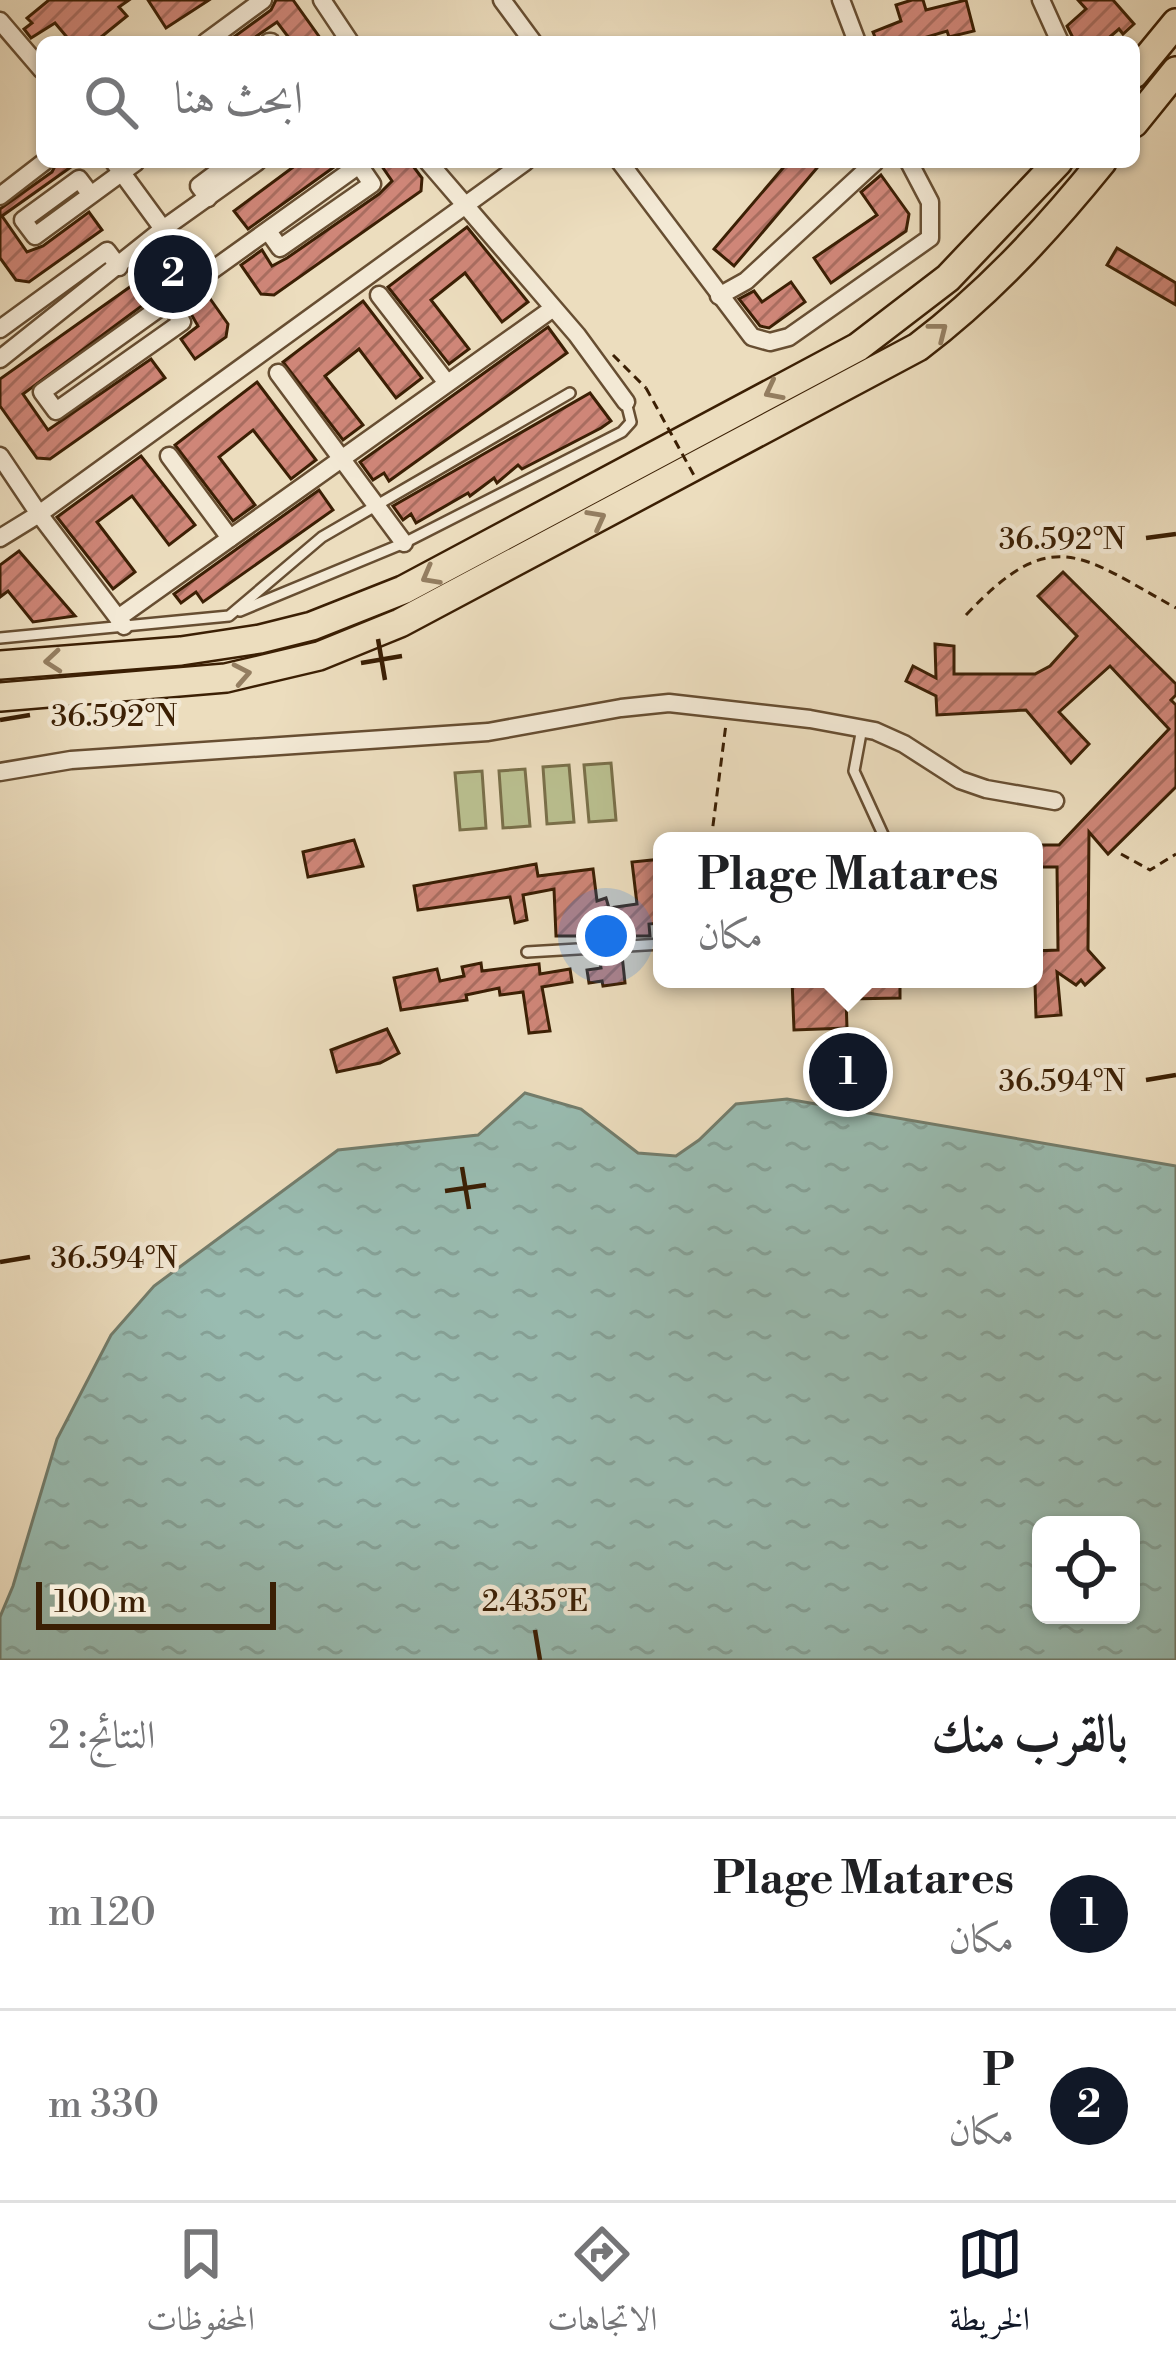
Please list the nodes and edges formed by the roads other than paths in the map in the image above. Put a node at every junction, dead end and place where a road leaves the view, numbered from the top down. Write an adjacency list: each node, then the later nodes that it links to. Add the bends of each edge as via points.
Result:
1 (263, 0): 8 (street)
2 (322, 0): 9 (street)
3 (502, 0): 10 (street)
4 (841, 0): 11 (street)
5 (1041, 0): 12 (street)
6 (0, 21): 13 (street)
7 (1176, 23): 14 (highway)
8 (214, 36)
9 (346, 36)
10 (528, 36)
11 (855, 36)
12 (1057, 36)
13 (36, 63)
14 (1140, 67)
15 (1176, 71): 16 (highway)
16 (1140, 116)
17 (36, 168): 31 (street)
18 (121, 168): 32 (street)
19 (126, 168): 35 (street)
20 (223, 168): 33 (street, via 199,186)
21 (249, 168): 33 (street)
22 (355, 168): 36 (street)
23 (361, 168): 36 (street, via 372,184 280,248)
24 (433, 168): 34 (street)
25 (517, 168): 34 (street)
26 (624, 168): 40 (street)
27 (868, 168): 40 (street)
28 (912, 168): 40 (street, via 930,202 931,238 789,338 752,337)
29 (1052, 168): 60 (highway, one-way to 60, via 948,278 858,347 404,590 260,639)
30 (1097, 168): 61 (highway, one-way to 30, via 226,678 319,656 400,623 918,347 1017,262)
31 (0, 196)
32 (91, 196)
33 (208, 197): 35 (street)
34 (463, 206): 42 (street); 53 (street)
35 (164, 229): 37 (street); 38 (street)
36 (268, 231): 38 (street)
37 (119, 267): 43 (street, via 107,251); 44 (street)
38 (199, 278): 41 (street)
39 (379, 295): 46 (street)
40 (718, 296)
41 (168, 302): 41 (street, via 182,322 56,411 42,392)
42 (552, 309): 46 (street); 48 (street)
43 (0, 328)
44 (2, 355)
45 (278, 373): 51 (street)
46 (447, 383): 51 (street)
47 (570, 393): 52 (lane)
48 (626, 402): 56 (lane, via 632,422 622,432)
49 (169, 456): 55 (street)
50 (0, 457): 53 (street)
51 (342, 458): 52 (street); 55 (street)
52 (376, 504): 56 (street); 57 (lane, via 322,537)
53 (39, 514): 54 (street); 58 (street)
54 (0, 538)
55 (230, 538): 58 (street)
56 (404, 543): 57 (lane)
57 (229, 616): 58 (lane)
58 (121, 622): 59 (lane)
59 (0, 638)
60 (0, 665)
61 (0, 697)
62 (862, 728): 63 (street, via 653,704 488,732 71,760); 64 (street, via 960,780); 65 (lane, via 854,771)
63 (0, 772)
64 (1055, 801)
65 (882, 832)
66 (653, 945): 67 (lane)
67 (526, 952)

